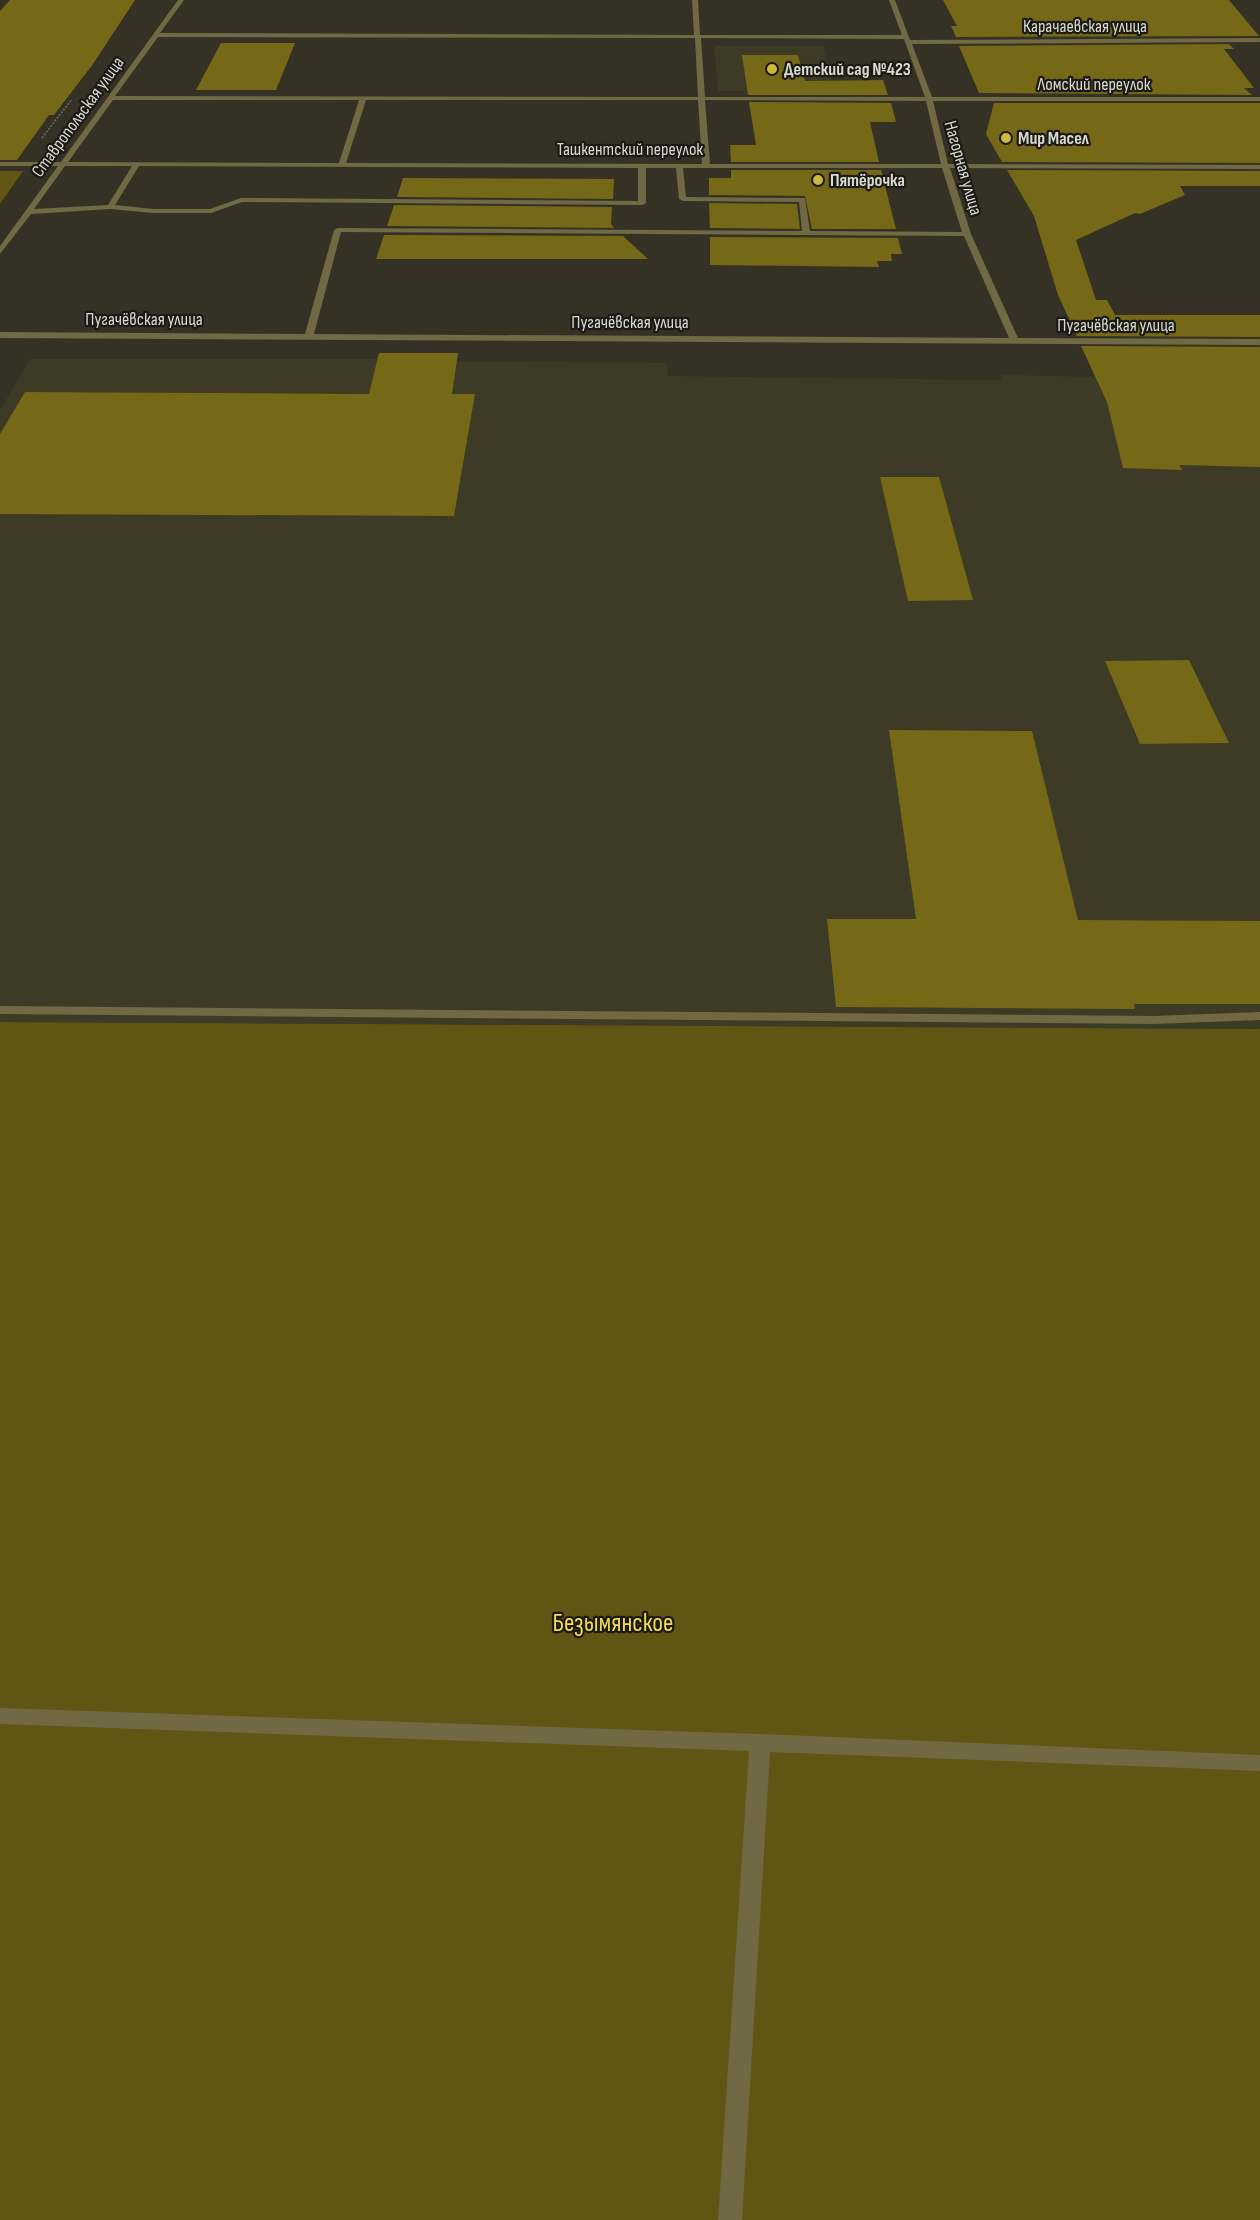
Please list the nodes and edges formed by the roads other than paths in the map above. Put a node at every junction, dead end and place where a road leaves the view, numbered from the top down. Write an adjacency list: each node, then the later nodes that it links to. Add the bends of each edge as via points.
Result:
1 (181, 0): 4 (street, Ставропольская улица)
2 (695, 0): 5 (street)
3 (891, 0): 6 (street, Нагорная улица)
4 (156, 35): 5 (street, Карачаевская улица); 8 (street, Ставропольская улица)
5 (698, 36): 6 (street, Карачаевская улица); 10 (street)
6 (908, 39): 7 (street, Карачаевская улица); 11 (street, Нагорная улица)
7 (1260, 40)
8 (110, 98): 9 (street, Ломский переулок); 15 (street, Ставропольская улица)
9 (363, 98): 10 (street, Ломский переулок); 13 (street)
10 (700, 99): 11 (street, Ломский переулок); 19 (street)
11 (929, 99): 12 (street, Ломский переулок); 20 (street, Нагорная улица)
12 (1260, 99)
13 (342, 163): 16 (street, Ташкентский переулок); 17 (street, Ташкентский переулок)
14 (0, 164): 15 (street, Ташкентский переулок)
15 (63, 164): 16 (street, Ташкентский переулок); 23 (street, Ставропольская улица)
16 (137, 164): 22 (street)
17 (642, 164): 18 (street, Ташкентский переулок); 22 (street, via 642,203 242,200 211,211)
18 (679, 164): 19 (street, Ташкентский переулок); 24 (street, via 683,199 802,200)
19 (706, 164): 20 (street, Ташкентский переулок)
20 (945, 165): 21 (street, Ташкентский переулок); 25 (street, Нагорная улица)
21 (1260, 167)
22 (110, 207): 23 (street)
23 (29, 212): 26 (street, Ставропольская улица)
24 (806, 232): 25 (street); 28 (street, via 338,230)
25 (967, 234): 29 (street, Нагорная улица)
26 (0, 252)
27 (0, 335): 28 (street, Пугачёвская улица)
28 (309, 337): 29 (street, Пугачёвская улица)
29 (1015, 341): 30 (street, Пугачёвская улица)
30 (1260, 342)
31 (0, 1010): 32 (street, via 1154,1020)
32 (1260, 1016)
33 (0, 1716): 34 (street)
34 (760, 1742): 35 (street); 36 (street)
35 (1260, 1763)
36 (730, 2220)

